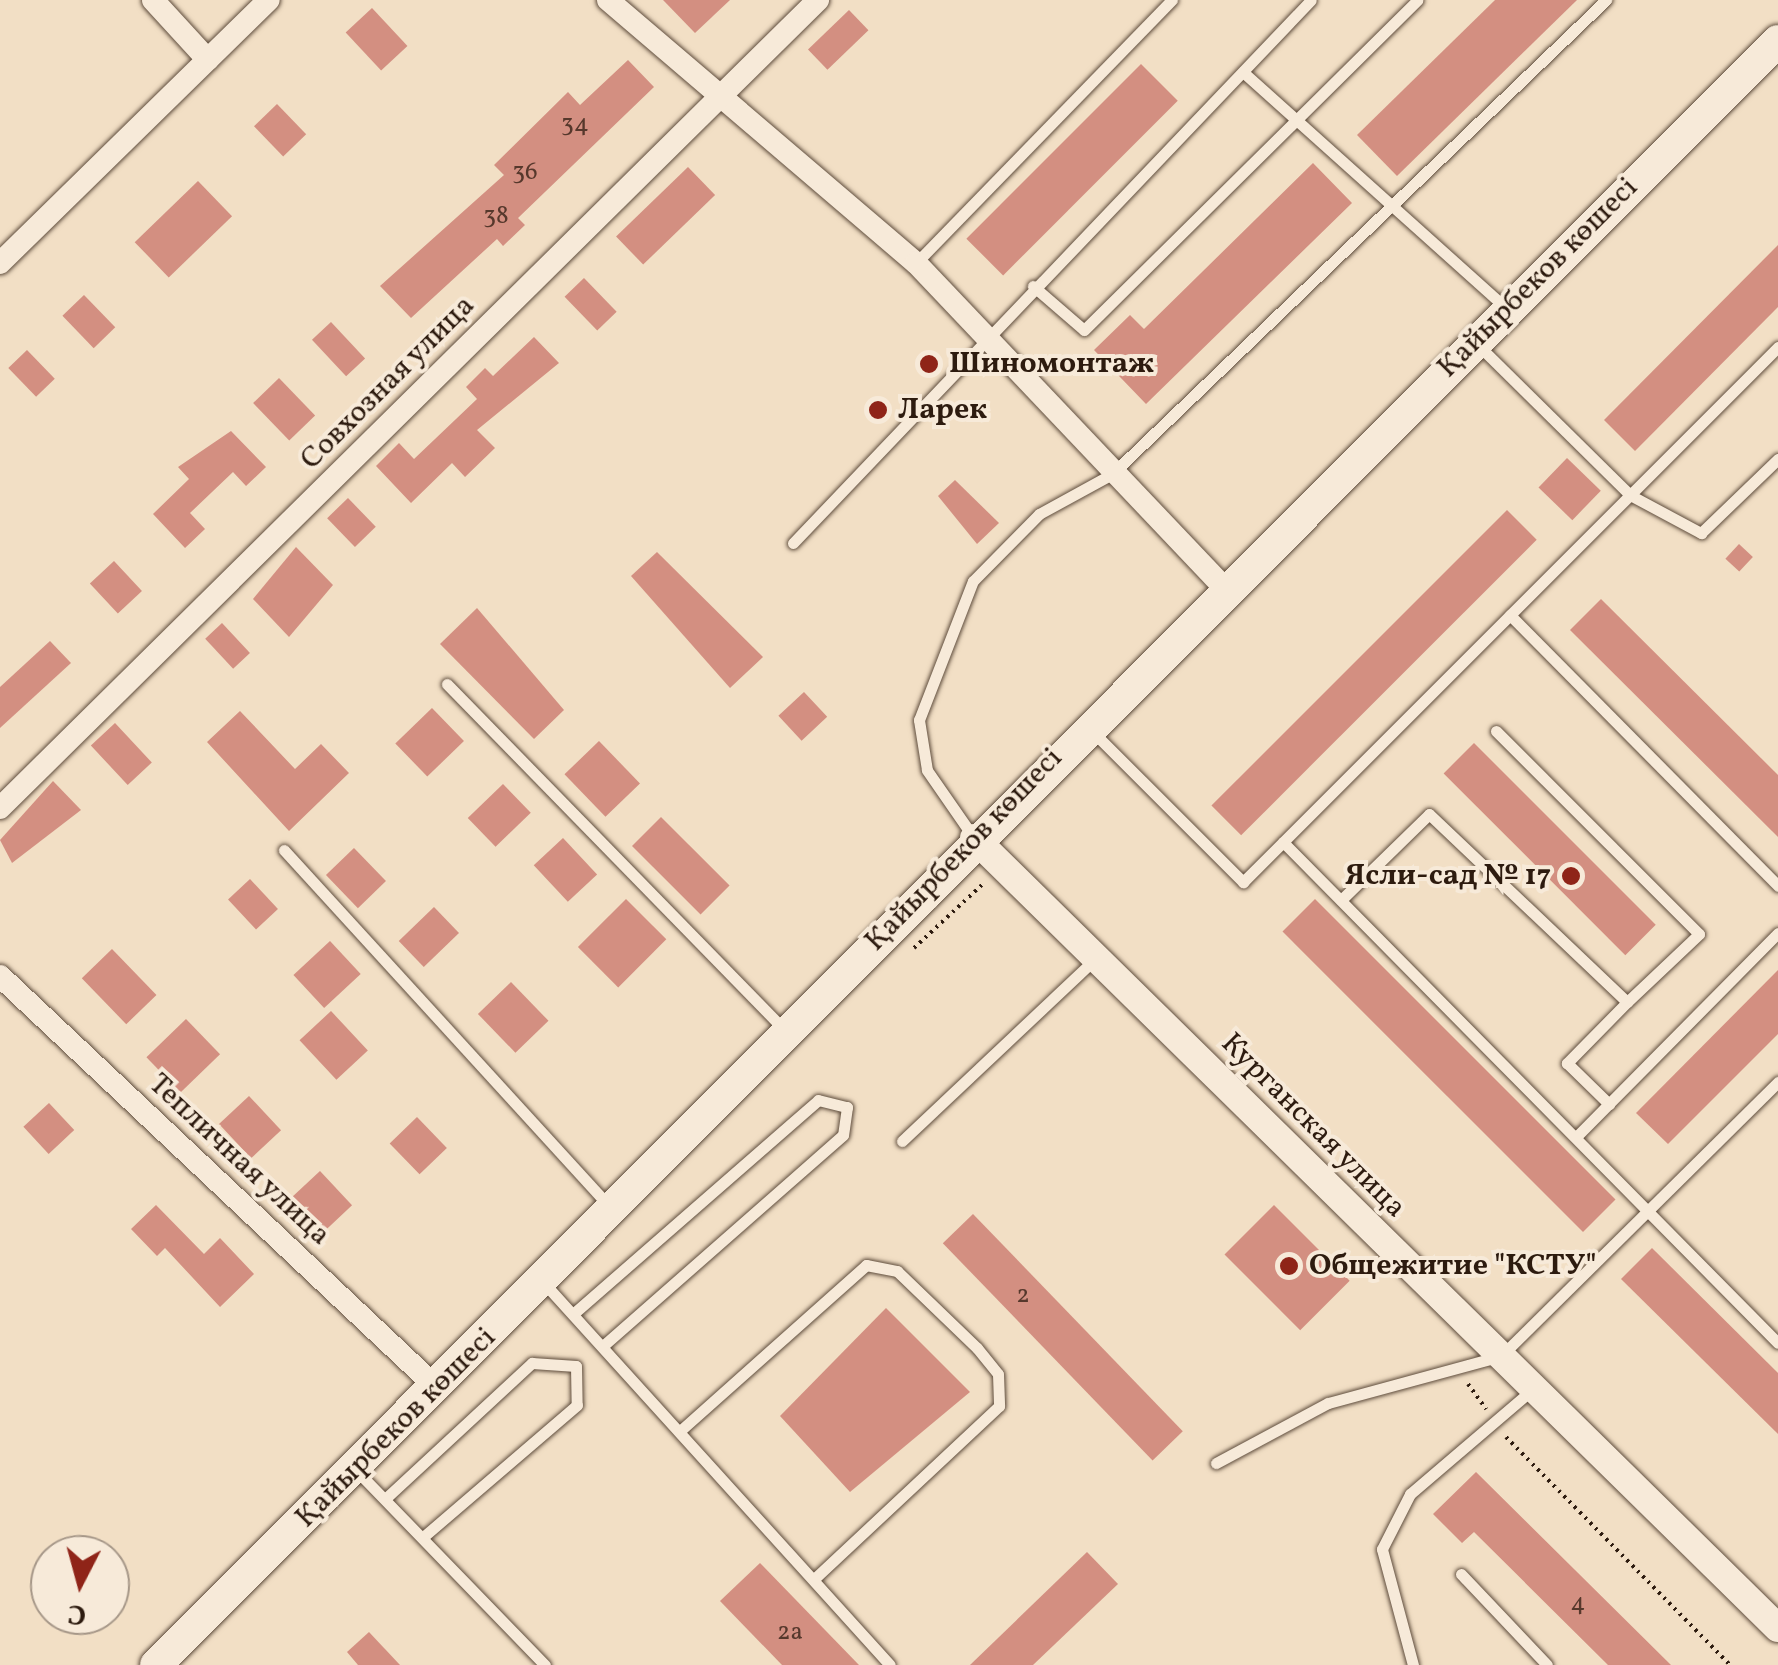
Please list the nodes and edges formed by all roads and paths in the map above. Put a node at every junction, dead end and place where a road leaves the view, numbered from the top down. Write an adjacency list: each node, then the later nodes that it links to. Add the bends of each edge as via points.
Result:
1 (153, 0): 10 (street)
2 (270, 0): 10 (street)
3 (608, 0): 12 (street)
4 (818, 0): 12 (street, Совхозная улица)
5 (1172, 0): 14 (lane)
6 (1311, 0): 11 (lane)
7 (1416, 0): 15 (lane, via 1084,330)
8 (1606, 0): 21 (lane)
9 (1778, 41): 16 (main road, Қайырбеков көшесі)
10 (208, 60): 13 (street)
11 (1244, 72): 15 (lane); 16 (lane)
12 (723, 94): 14 (street); 29 (street, Совхозная улица)
13 (0, 263)
14 (916, 263): 17 (street)
15 (1033, 286): 17 (lane)
16 (1506, 309): 18 (main road, Қайырбеков көшесі)
17 (985, 335): 21 (street); 23 (lane)
18 (1474, 341): 22 (lane); 24 (main road, Қайырбеков көшесі)
19 (1778, 347): 22 (lane)
20 (1778, 458): 22 (lane, via 1701,533)
21 (1112, 474): 24 (street); 30 (lane, via 1039,514 973,581 919,720 927,770)
22 (1630, 495): 25 (lane)
23 (793, 543)
24 (1224, 588): 27 (main road, Қайырбеков көшесі)
25 (1510, 615): 31 (lane); 33 (lane)
26 (447, 684): 39 (lane)
27 (1086, 725): 30 (main road, Қайырбеков көшесі); 31 (lane, via 1244,882)
28 (1496, 730): 38 (lane, via 1699,934)
29 (0, 808)
30 (974, 838): 36 (street, Курганская улица); 39 (main road, Қайырбеков көшесі)
31 (1283, 842): 34 (lane)
32 (284, 850): 44 (lane)
33 (1778, 886)
34 (1341, 900): 38 (lane, via 1429,814); 42 (lane)
35 (1778, 933): 41 (lane)
36 (1096, 958): 43 (lane); 50 (street, Курганская улица)
37 (0, 976): 52 (street, Тепличная улица)
38 (1627, 1002): 41 (lane, via 1567,1063)
39 (788, 1033): 44 (main road, Қайырбеков көшесі)
40 (1778, 1082): 45 (lane)
41 (1609, 1104): 42 (lane)
42 (1576, 1138): 45 (lane)
43 (902, 1141)
44 (613, 1210): 46 (main road, Қайырбеков көшесі)
45 (1648, 1211): 48 (lane); 50 (lane)
46 (542, 1282): 47 (lane); 52 (main road, Қайырбеков көшесі)
47 (574, 1314): 49 (lane); 49 (lane, via 818,1100 847,1106 843,1135)
48 (1776, 1338)
49 (603, 1346): 55 (lane)
50 (1501, 1356): 51 (lane); 53 (street, Курганская улица)
51 (1459, 1370): 54 (path); 56 (lane, via 1328,1403)
52 (437, 1388): 57 (main road, Қайырбеков көшесі)
53 (1534, 1388): 54 (lane); 62 (street, Курганская улица)
54 (1495, 1421): 66 (lane, via 1410,1494 1382,1549); 68 (path)
55 (681, 1430): 61 (lane); 61 (lane, via 866,1265 897,1271 977,1348 998,1374 999,1406)
56 (1216, 1463)
57 (355, 1469): 58 (lane); 63 (main road, Қайырбеков көшесі)
58 (386, 1498): 59 (lane); 59 (lane, via 532,1364 576,1366 577,1405)
59 (424, 1536): 64 (lane)
60 (1460, 1574): 67 (lane)
61 (816, 1577): 65 (lane)
62 (1778, 1628)
63 (156, 1665)
64 (545, 1665)
65 (890, 1665)
66 (1413, 1665)
67 (1547, 1665)
68 (1730, 1665)

